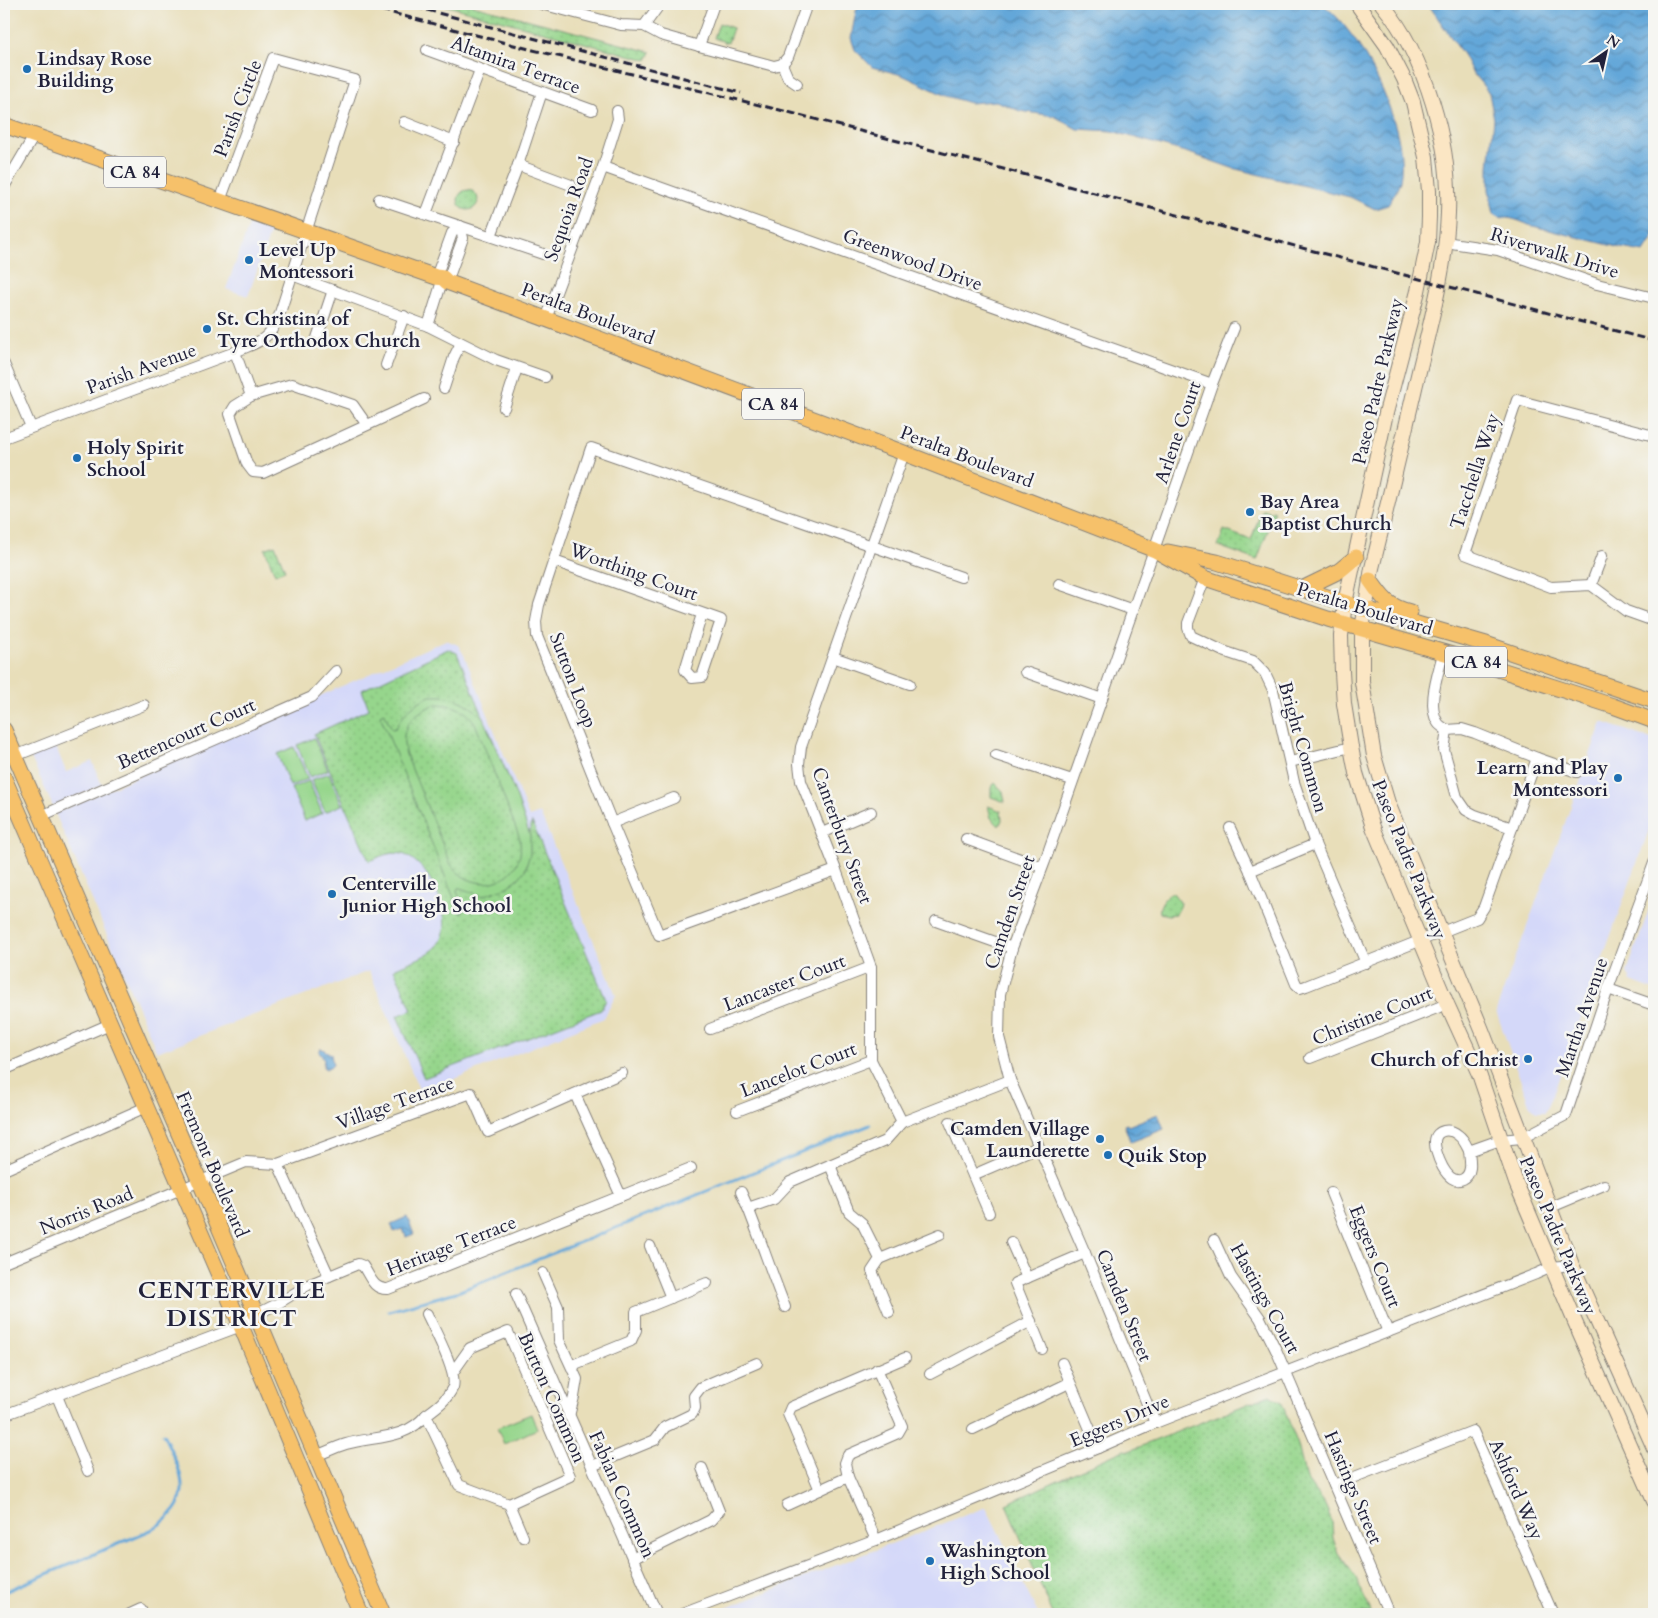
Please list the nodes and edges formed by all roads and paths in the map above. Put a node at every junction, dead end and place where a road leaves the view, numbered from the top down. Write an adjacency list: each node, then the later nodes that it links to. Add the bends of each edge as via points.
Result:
1 (541, 4): 7 (street, via 621,25)
2 (660, 4): 7 (street)
3 (714, 4): 8 (street)
4 (807, 4): 10 (street, via 788,57)
5 (1358, 4): 60 (main road, Paseo Padre Parkway, via 1387,46 1413,102 1426,157 1429,217 1428,242 1418,291 1386,413)
6 (1382, 4): 30 (main road, Paseo Padre Parkway, via 1410,46 1436,113 1448,186)
7 (644, 26): 8 (street)
8 (699, 46): 10 (street, via 774,66)
9 (427, 50): 11 (street, Altamira Terrace)
10 (782, 64): 12 (street, via 788,78)
11 (480, 70): 13 (street, Altamira Terrace); 19 (street)
12 (797, 84)
13 (542, 92): 14 (street, Altamira Terrace); 20 (street)
14 (592, 110)
15 (617, 110): 21 (street, Sequoia Road, via 618,119)
16 (404, 122): 19 (street)
17 (4, 125): 18 (main road, Peralta Boulevard / CA 84)
18 (34, 136): 23 (street); 25 (main road, Peralta Boulevard / CA 84)
19 (454, 142): 26 (street)
20 (518, 165): 22 (street); 29 (street)
21 (603, 167): 37 (street, Sequoia Road); 47 (street, Greenwood Drive)
22 (571, 185)
23 (4, 187)
24 (379, 199): 26 (street)
25 (220, 201): 28 (main road, Peralta Boulevard / CA 84); 28 (street, Parish Circle, via 273,58 355,80)
26 (426, 214): 27 (street)
27 (460, 226): 29 (street); 33 (street, via 452,233)
28 (306, 232): 32 (street, Parish Avenue); 33 (main road, Peralta Boulevard / CA 84)
29 (491, 236): 31 (street)
30 (1445, 242): 35 (street, Riverwalk Drive, via 1498,250 1597,284); 64 (main road, Paseo Padre Parkway, via 1437,295)
31 (543, 254)
32 (292, 275): 34 (street); 42 (street, Parish Avenue, via 272,332)
33 (442, 279): 37 (main road, Peralta Boulevard / CA 84); 38 (street)
34 (333, 290): 36 (street); 40 (street)
35 (1654, 298)
36 (404, 316): 38 (street); 44 (street)
37 (546, 319): 56 (main road, Peralta Boulevard / CA 84)
38 (428, 326): 41 (street)
39 (1234, 328): 47 (street, Arlene Court)
40 (316, 341)
41 (461, 343): 45 (street); 48 (street)
42 (235, 352): 49 (street); 53 (street, Parish Avenue)
43 (4, 364): 53 (street)
44 (386, 365)
45 (517, 368): 46 (street); 51 (street)
46 (545, 377)
47 (1212, 384): 58 (street, Arlene Court)
48 (444, 388)
49 (251, 396): 52 (street, via 292,384 353,405); 52 (street, via 235,406 230,414 247,464 253,472 263,473)
50 (424, 399): 52 (street)
51 (504, 408)
52 (367, 425)
53 (31, 427): 55 (street, Parish Avenue)
54 (1654, 436): 66 (street, Tacchella Way, via 1517,400 1465,554 1551,587)
55 (4, 438)
56 (904, 452): 57 (street, Canterbury Street); 58 (main road, Peralta Boulevard / CA 84)
57 (872, 547): 61 (street, Sutton Loop, via 592,448); 62 (street); 77 (street, Canterbury Street)
58 (1155, 550): 63 (main road, Peralta Boulevard / CA 84); 67 (main road, Peralta Boulevard / CA 84, via 1217,562); 70 (street, Camden Street)
59 (1602, 556): 66 (street)
60 (1356, 557): 67 (main road, via 1339,571); 68 (main road, Paseo Padre Parkway)
61 (554, 561): 71 (street, Worthing Court); 98 (street, Sutton Loop, via 539,605 537,636)
62 (961, 577)
63 (1205, 578): 73 (main road, Peralta Boulevard / CA 84); 91 (street, Bright Common, via 1188,623 1191,636 1253,661 1265,673 1273,690)
64 (1370, 580): 69 (main road, Paseo Padre Parkway); 75 (main road, via 1395,608 1446,623)
65 (1059, 584): 70 (street)
66 (1592, 585): 72 (street, via 1626,611)
67 (1302, 589): 68 (main road, Peralta Boulevard / CA 84)
68 (1345, 603): 69 (main road, Peralta Boulevard / CA 84); 73 (main road, Paseo Padre Parkway)
69 (1365, 609): 74 (main road, Paseo Padre Parkway); 75 (main road, Peralta Boulevard / CA 84)
70 (1133, 610): 81 (street, Camden Street)
71 (702, 614): 71 (street, Worthing Court, via 685,670 692,678 702,677 720,620)
72 (1654, 621)
73 (1342, 623): 74 (main road, Peralta Boulevard / CA 84); 87 (main road, Paseo Padre Parkway, via 1344,704)
74 (1362, 629): 76 (main road, Peralta Boulevard / CA 84); 109 (main road, Paseo Padre Parkway, via 1362,682 1378,772 1398,832)
75 (1457, 635): 82 (main road, Peralta Boulevard / CA 84)
76 (1443, 653): 84 (main road, Peralta Boulevard / CA 84); 86 (street, via 1433,698 1434,714 1438,723)
77 (833, 657): 80 (street); 101 (street, Canterbury Street, via 801,746 799,764 801,781)
78 (336, 671): 97 (street, Bettencourt Court, via 312,697)
79 (1025, 672): 81 (street)
80 (910, 684)
81 (1102, 699): 94 (street, Camden Street)
82 (1654, 701)
83 (144, 705): 89 (street)
84 (1654, 721)
85 (4, 730): 89 (main road, Fremont Boulevard)
86 (1447, 730): 90 (street, via 1462,729 1475,733); 100 (street, via 1444,750 1458,797 1466,810)
87 (1351, 747): 91 (street); 110 (main road, Paseo Padre Parkway, via 1373,827)
88 (996, 755): 94 (street)
89 (15, 756): 97 (main road, Fremont Boulevard)
90 (1537, 758): 92 (street); 100 (street)
91 (1290, 762): 103 (street, Bright Common)
92 (1578, 772)
93 (4, 778): 117 (main road, Fremont Boulevard)
94 (1072, 780): 105 (street, Camden Street)
95 (674, 798): 98 (street)
96 (871, 812): 101 (street)
97 (41, 816): 138 (main road, Fremont Boulevard)
98 (612, 823): 106 (street, Sutton Loop, via 659,935)
99 (1230, 828): 107 (street)
100 (1512, 828): 109 (street, via 1481,913)
101 (822, 833): 106 (street, Canterbury Street)
102 (966, 839): 105 (street)
103 (1315, 844): 107 (street); 112 (street, Bright Common)
104 (1654, 863): 114 (street, Martha Avenue)
105 (1042, 867): 111 (street, Camden Street)
106 (836, 870): 113 (street, Canterbury Street)
107 (1250, 871): 112 (street, via 1300,988)
108 (936, 921): 111 (street)
109 (1442, 933): 110 (street); 129 (main road, Paseo Padre Parkway, via 1506,1090)
110 (1422, 941): 112 (street); 115 (main road, Paseo Padre Parkway)
111 (1012, 948): 123 (street, Camden Street, via 1000,994 999,1037)
112 (1366, 963)
113 (871, 967): 118 (street, Lancaster Court); 120 (street, Canterbury Street)
114 (1608, 988): 116 (street); 129 (street, Martha Avenue, via 1566,1116)
115 (1447, 1004): 119 (street, Christine Court); 130 (main road, Paseo Padre Parkway, via 1479,1074)
116 (1654, 1005)
117 (110, 1024): 121 (street); 125 (main road, Fremont Boulevard)
118 (710, 1029)
119 (1310, 1058)
120 (871, 1060): 126 (street, Lancelot Court); 127 (street, Canterbury Street)
121 (4, 1070)
122 (622, 1073): 124 (street, Village Terrace)
123 (1010, 1080): 127 (street); 131 (street, Camden Street)
124 (575, 1094): 133 (street, Village Terrace, via 488,1132 471,1093); 143 (street)
125 (146, 1107): 136 (street); 140 (main road, Fremont Boulevard)
126 (737, 1111)
127 (902, 1122): 134 (street, via 885,1141)
128 (950, 1122): 137 (street)
129 (1522, 1138): 130 (street, Martha Avenue); 145 (main road, Paseo Padre Parkway)
130 (1500, 1140): 132 (street, Martha Avenue); 155 (main road, Paseo Padre Parkway)
131 (1038, 1147): 137 (street); 151 (street, Camden Street)
132 (1469, 1151): 132 (street, via 1468,1175 1458,1181 1452,1180 1443,1169 1434,1144 1436,1136 1450,1130 1463,1140)
133 (278, 1164): 138 (street, Village Terrace, via 246,1162); 157 (street)
134 (830, 1165): 144 (street, via 790,1182 774,1199); 152 (street, via 849,1212 862,1223)
135 (691, 1168): 143 (street, Heritage Terrace)
136 (4, 1170)
137 (973, 1174): 146 (street)
138 (200, 1182): 140 (street, Village Terrace); 165 (main road, Fremont Boulevard)
139 (1604, 1185): 145 (street)
140 (182, 1190): 153 (street, Norris Road); 167 (main road, Fremont Boulevard)
141 (741, 1192): 144 (street)
142 (1331, 1192): 168 (street, Eggers Court)
143 (621, 1196): 157 (street, Heritage Terrace, via 388,1289 381,1290 375,1286 363,1266 358,1264)
144 (748, 1208): 162 (street)
145 (1550, 1208): 154 (main road, Paseo Padre Parkway)
146 (990, 1213)
147 (940, 1234): 152 (street)
148 (1214, 1240): 176 (street, Hastings Court, via 1231,1277 1260,1318)
149 (1011, 1242): 158 (street)
150 (650, 1246): 161 (street)
151 (1084, 1253): 158 (street); 183 (street, Camden Street)
152 (880, 1259): 163 (street, via 872,1271)
153 (4, 1263)
154 (1572, 1265): 155 (street, Eggers Drive); 186 (main road, Paseo Padre Parkway)
155 (1552, 1267): 168 (street, Eggers Drive); 192 (main road, Paseo Padre Parkway, via 1574,1322)
156 (543, 1273): 174 (street, via 558,1307 559,1340)
157 (330, 1276): 165 (street, Heritage Terrace)
158 (1027, 1278): 166 (street, via 1015,1283)
159 (707, 1283): 161 (street)
160 (516, 1294): 182 (street, Fabian Common)
161 (672, 1298): 174 (street, via 636,1312 632,1341 575,1364)
162 (785, 1307)
163 (889, 1312)
164 (427, 1314): 175 (street)
165 (255, 1315): 167 (street, Heritage Terrace); 187 (main road, Fremont Boulevard)
166 (1031, 1321): 169 (street); 177 (street)
167 (241, 1326): 179 (street, Heritage Terrace); 203 (main road, Fremont Boulevard)
168 (1388, 1332): 176 (street, Eggers Drive)
169 (1042, 1349)
170 (905, 1358): 173 (street)
171 (757, 1363): 188 (street, via 702,1387 694,1396 692,1414 665,1426 655,1440)
172 (1062, 1363): 178 (street)
173 (877, 1369): 191 (street, via 902,1426 898,1433 848,1454 845,1463); 194 (street, via 790,1407 788,1414)
174 (573, 1370): 182 (street, via 577,1379)
175 (454, 1372): 181 (street, Burton Common, via 454,1386 443,1403); 196 (street, Burton Common, via 470,1348 508,1332 570,1476)
176 (1286, 1373): 183 (street, Eggers Drive); 193 (street, Hastings Street)
177 (930, 1374)
178 (1070, 1383): 184 (street); 185 (street)
179 (57, 1396): 180 (street, Heritage Terrace); 190 (street)
180 (4, 1415)
181 (426, 1415): 187 (street, Burton Common, via 420,1423 392,1436 347,1444); 196 (street, via 459,1484)
182 (569, 1416): 188 (street, Fabian Common)
183 (1155, 1423): 185 (street, Eggers Drive)
184 (973, 1429)
185 (1098, 1448): 199 (street, Eggers Drive)
186 (1654, 1448)
187 (316, 1456): 204 (main road, Fremont Boulevard)
188 (592, 1466): 200 (street, Fabian Common)
189 (702, 1468): 200 (street, via 719,1511 711,1520)
190 (88, 1471)
191 (848, 1477): 194 (street); 199 (street)
192 (1650, 1480): 195 (main road, Paseo Padre Parkway)
193 (1334, 1485): 207 (street, Hastings Street); 208 (street, Ashford Way, via 1473,1432)
194 (820, 1490): 197 (street)
195 (1654, 1501)
196 (508, 1504): 198 (street)
197 (787, 1505)
198 (523, 1537)
199 (876, 1540): 206 (street, Eggers Drive)
200 (632, 1559): 205 (street, Fabian Common)
201 (130, 1614): 202 (street, via 141,1609)
202 (143, 1614)
203 (360, 1614)
204 (383, 1614)
205 (657, 1614)
206 (682, 1614)
207 (1389, 1614)
208 (1553, 1614)

